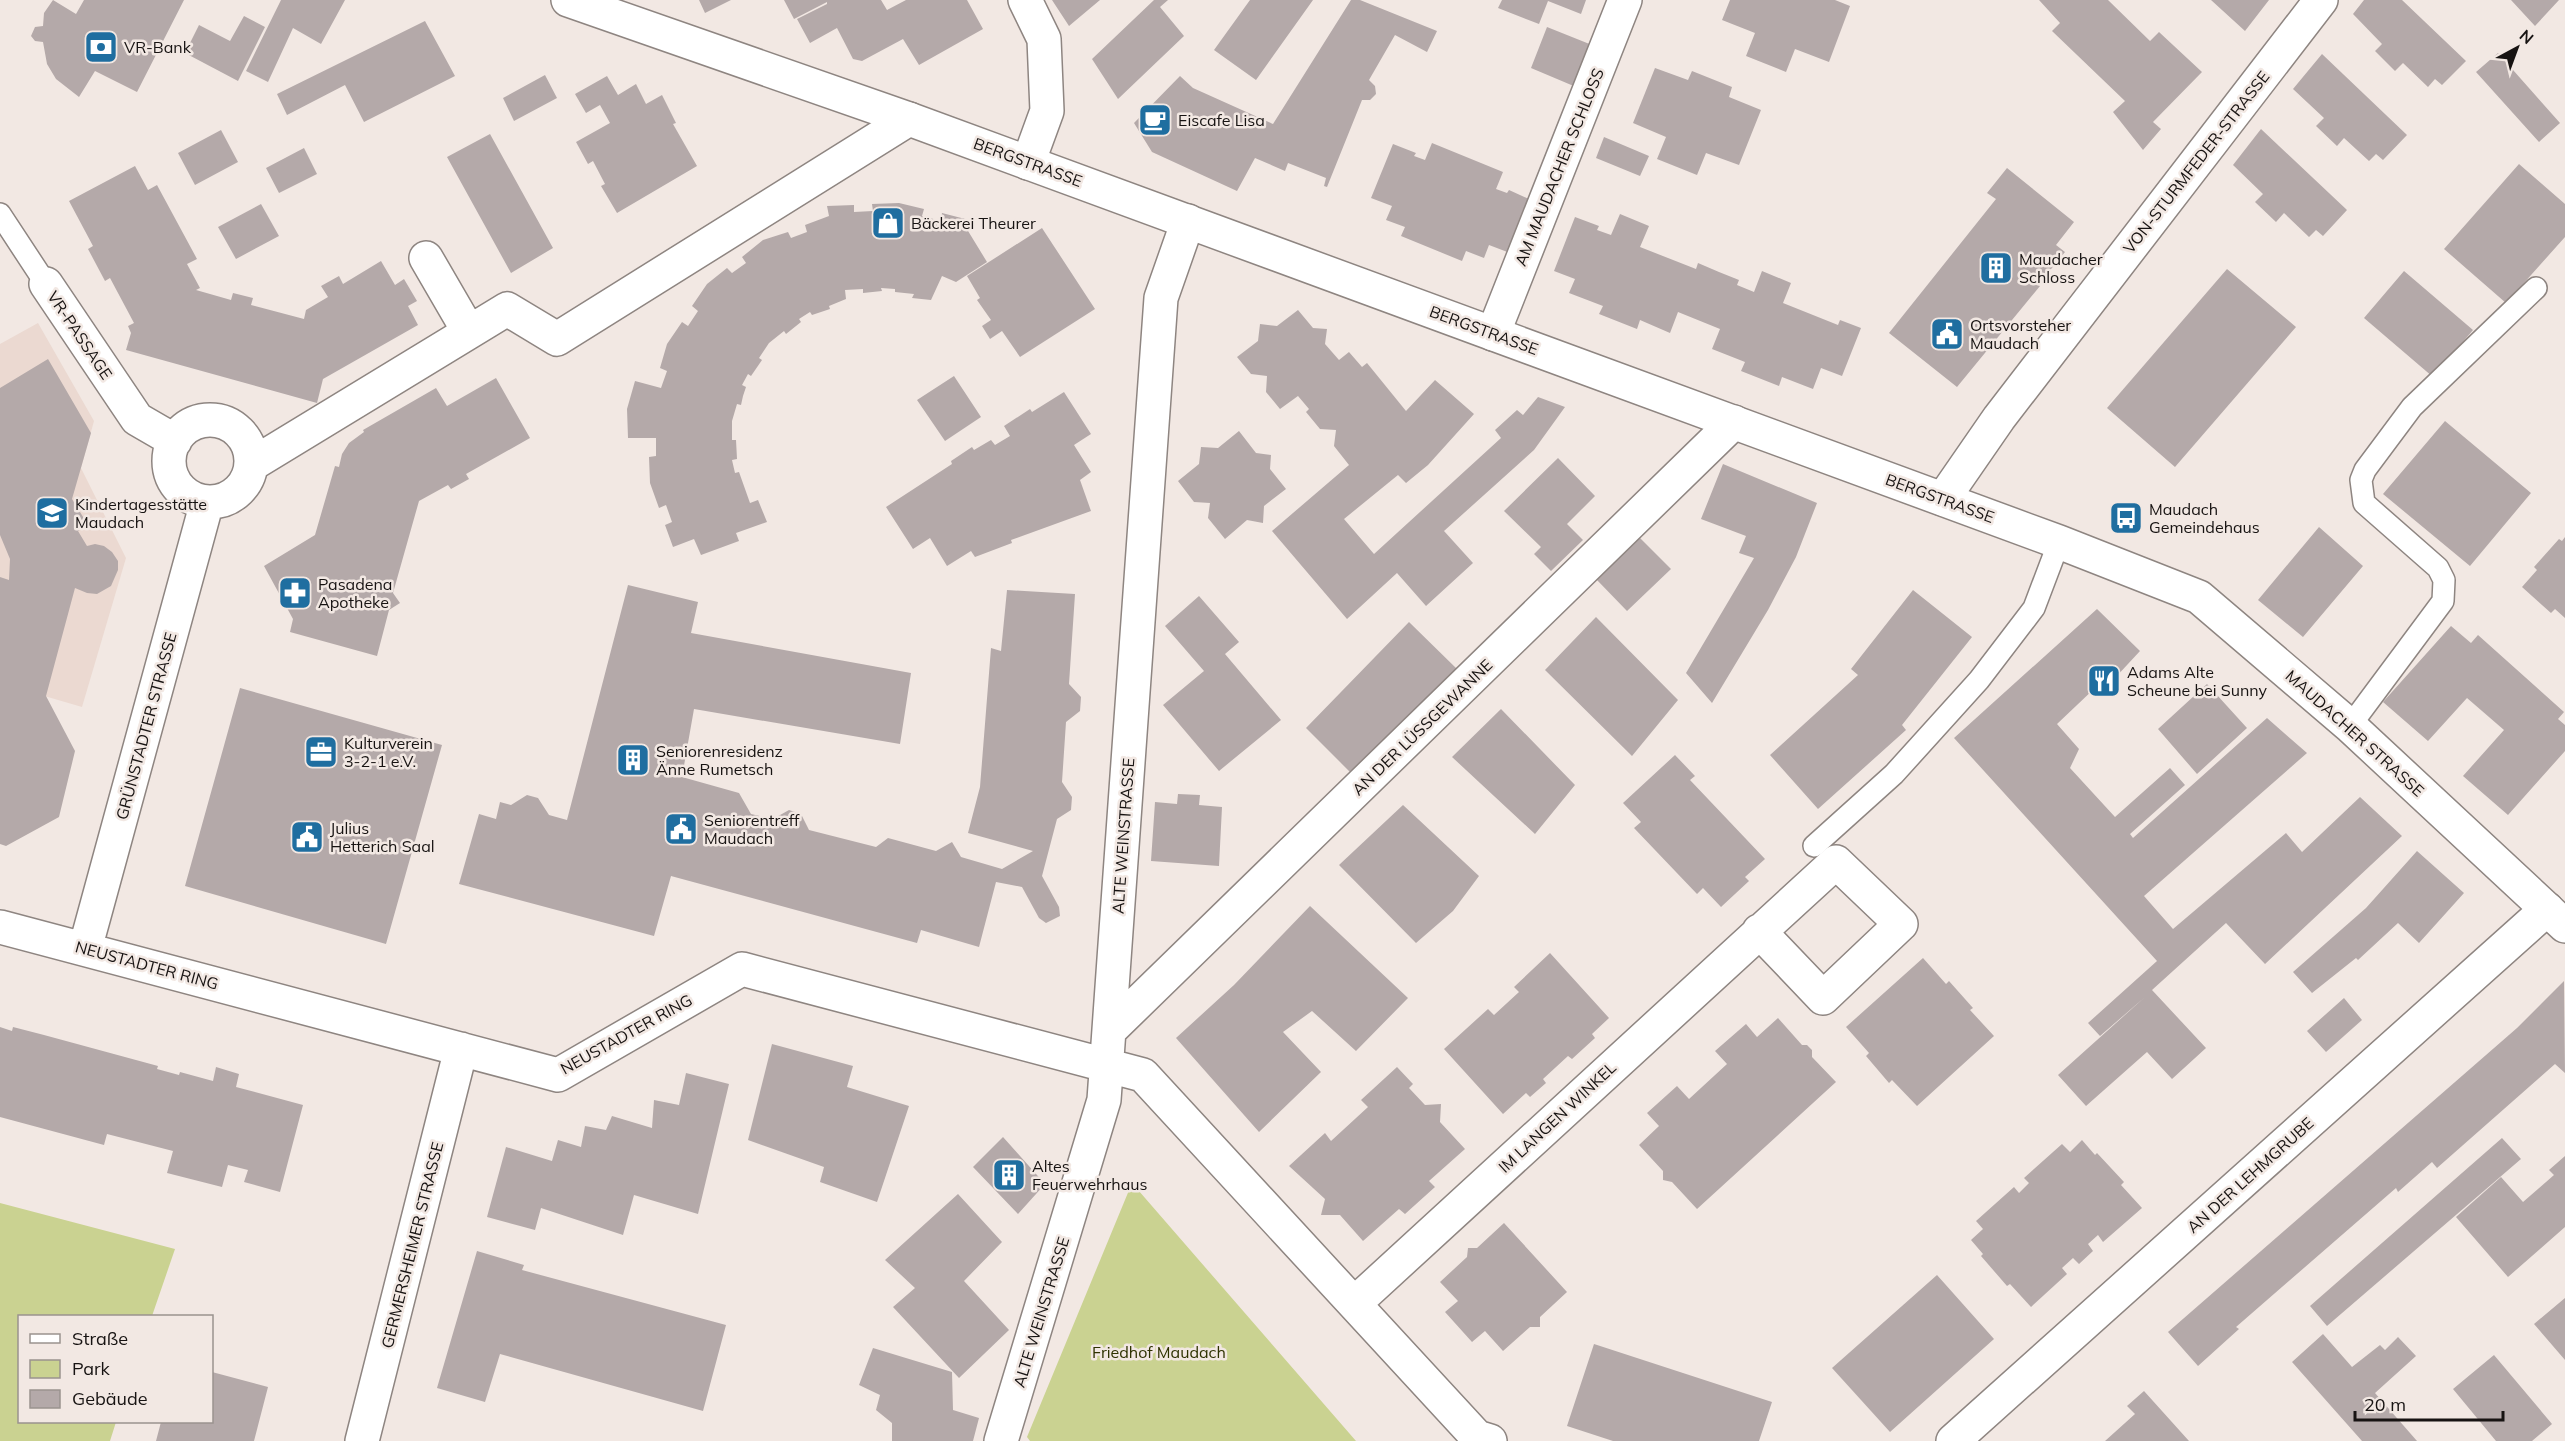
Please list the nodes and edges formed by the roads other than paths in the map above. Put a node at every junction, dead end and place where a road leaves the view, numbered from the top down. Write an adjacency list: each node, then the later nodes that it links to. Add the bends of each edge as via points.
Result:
1 (568, 0): 5 (street, BERGSTRASSE)
2 (1025, 0): 6 (street, via 1044,39 1047,111)
3 (1625, 0): 13 (street, AM MAUDACHER SCHLOSS)
4 (2321, 0): 17 (street, VON-STURMFEDER-STRASSE, via 1999,418)
5 (909, 118): 6 (street, BERGSTRASSE); 12 (street, via 557,339 507,309)
6 (1028, 163): 8 (street, BERGSTRASSE)
7 (0, 214): 10 (lane, VR-PASSAGE)
8 (1188, 221): 13 (street, BERGSTRASSE); 26 (street, ALTE WEINSTRASSE, via 1161,298)
9 (426, 258): 12 (street)
10 (46, 284): 15 (street, VR-PASSAGE, via 137,419)
11 (2536, 288): 20 (lane, via 2412,407 2365,470 2361,480 2364,503 2438,568 2444,580 2444,601)
12 (469, 332): 16 (street)
13 (1494, 333): 14 (street, BERGSTRASSE)
14 (1734, 422): 17 (street, BERGSTRASSE); 26 (street, AN DER LÜSSGEWANNE)
15 (175, 441): 16 (street, via 195,423 223,422 244,439); 18 (street, via 169,468 174,480 182,492)
16 (251, 465): 18 (street, via 241,488 225,499)
17 (1943, 499): 19 (street, BERGSTRASSE)
18 (207, 502): 25 (street, GRÜNSTADTER STRASSE)
19 (2059, 542): 20 (street, MAUDACHER STRASSE, via 2199,597); 21 (lane, via 2034,608 1979,680 1894,774)
20 (2350, 726): 22 (street, MAUDACHER STRASSE)
21 (1814, 846)
22 (2556, 917): 33 (street, AN DER LEHMGRUBE)
23 (0, 927): 25 (street, NEUSTADTER RING)
24 (1760, 931): 29 (street, IM LANGEN WINKEL)
25 (85, 949): 27 (street, NEUSTADTER RING)
26 (1109, 1031): 28 (street, ALTE WEINSTRASSE)
27 (461, 1049): 28 (street, NEUSTADTER RING, via 558,1075 742,969); 30 (street, GERMERSHEIMER STRASSE)
28 (1107, 1066): 29 (street, via 1143,1075); 31 (street, ALTE WEINSTRASSE, via 1104,1100)
29 (1355, 1303): 32 (street, via 1477,1437)
30 (362, 1441)
31 (1001, 1441)
32 (1490, 1441)
33 (1953, 1441)

